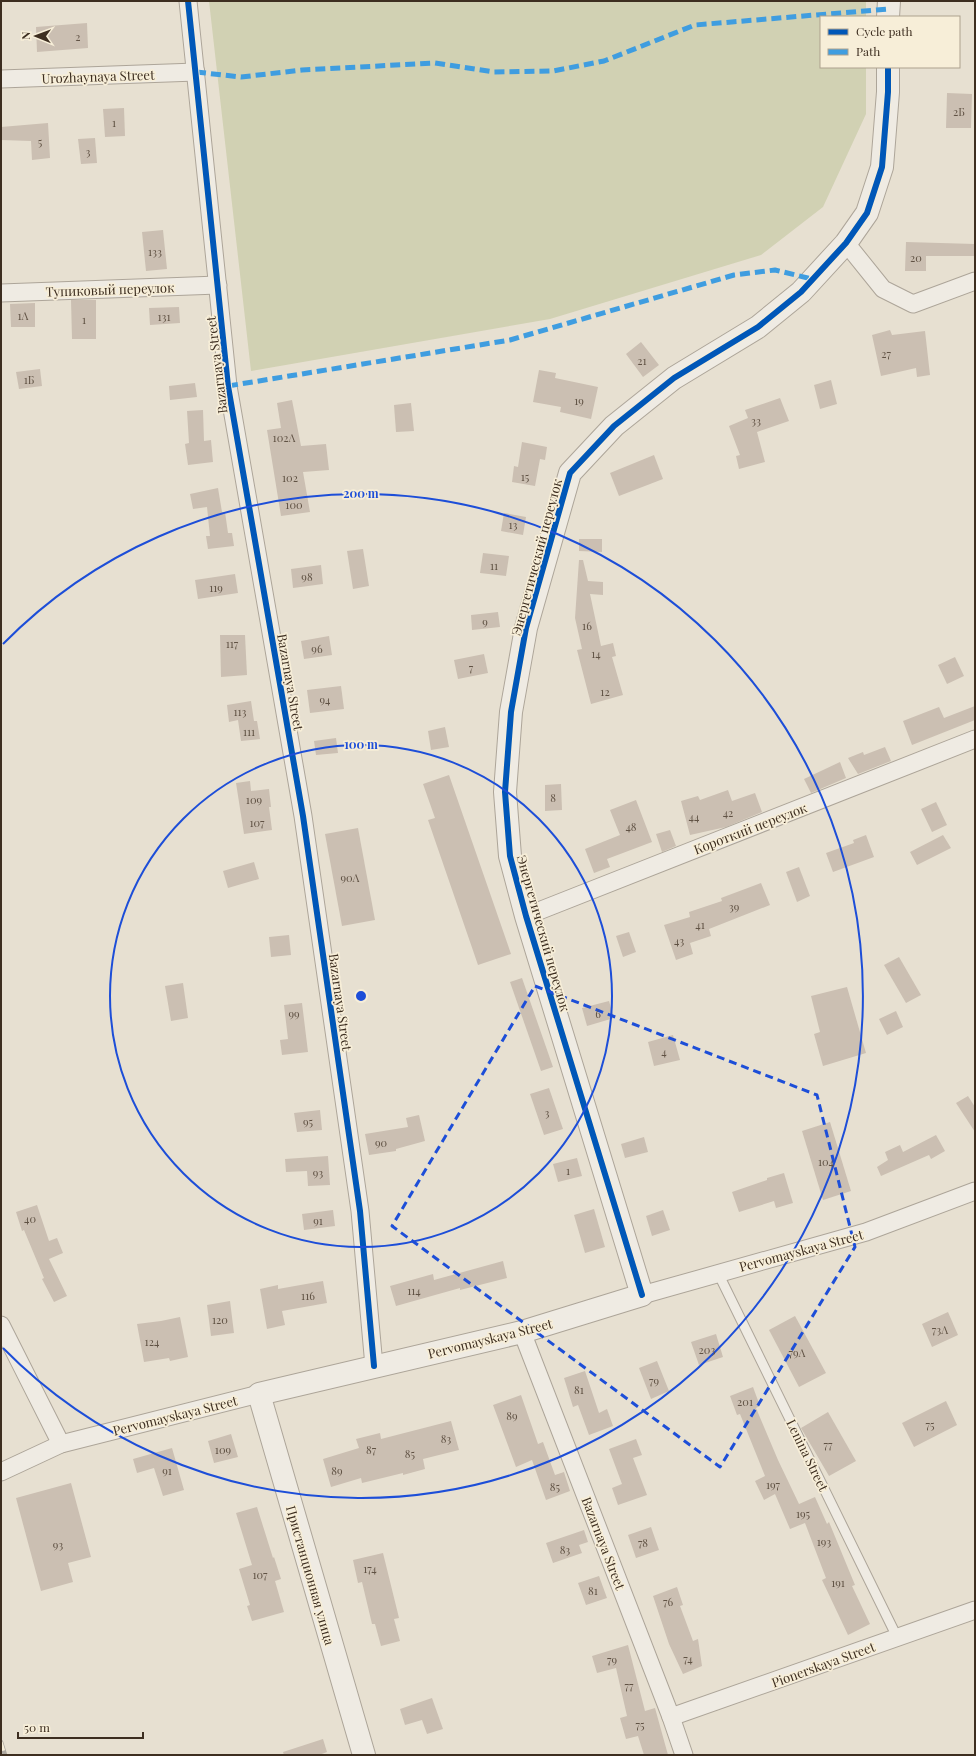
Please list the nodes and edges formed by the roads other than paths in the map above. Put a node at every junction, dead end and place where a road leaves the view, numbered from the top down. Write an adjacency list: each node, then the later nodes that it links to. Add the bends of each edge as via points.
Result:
1 (188, 1): 5 (street, Bazarnaya Street)
2 (888, 1): 3 (street)
3 (888, 16)
4 (888, 68): 7 (street, Энергетический переулок, via 882,167 867,213)
5 (196, 72): 6 (street, Urozhaynaya Street); 9 (street, Bazarnaya Street)
6 (1, 79)
7 (846, 243): 8 (street, via 883,290 913,304); 12 (street, Энергетический переулок, via 801,292 758,327 674,378 614,426 570,473 526,628 511,712 505,792 510,856)
8 (975, 281)
9 (218, 285): 10 (street, Тупиковый переулок); 18 (street, Bazarnaya Street, via 228,386 303,816 360,1211)
10 (1, 292)
11 (975, 739): 12 (street, Короткий переулок)
12 (526, 916): 15 (street, Энергетический переулок)
13 (975, 1191): 14 (street, Pervomayskaya Street, via 866,1232)
14 (718, 1273): 15 (street, Pervomayskaya Street); 23 (lane, Lenina Street)
15 (642, 1295): 17 (street, Pervomayskaya Street)
16 (1, 1325): 20 (street)
17 (522, 1332): 18 (street, Pervomayskaya Street); 24 (street, Bazarnaya Street)
18 (374, 1366): 19 (street, Pervomayskaya Street)
19 (259, 1394): 20 (street, Pervomayskaya Street); 25 (street, Пристанционная улица)
20 (61, 1444): 21 (street, Pervomayskaya Street)
21 (1, 1472)
22 (975, 1610): 23 (street, Pionerskaya Street)
23 (897, 1637): 24 (street, Pionerskaya Street)
24 (671, 1717): 26 (street, Bazarnaya Street)
25 (364, 1755)
26 (684, 1755)

